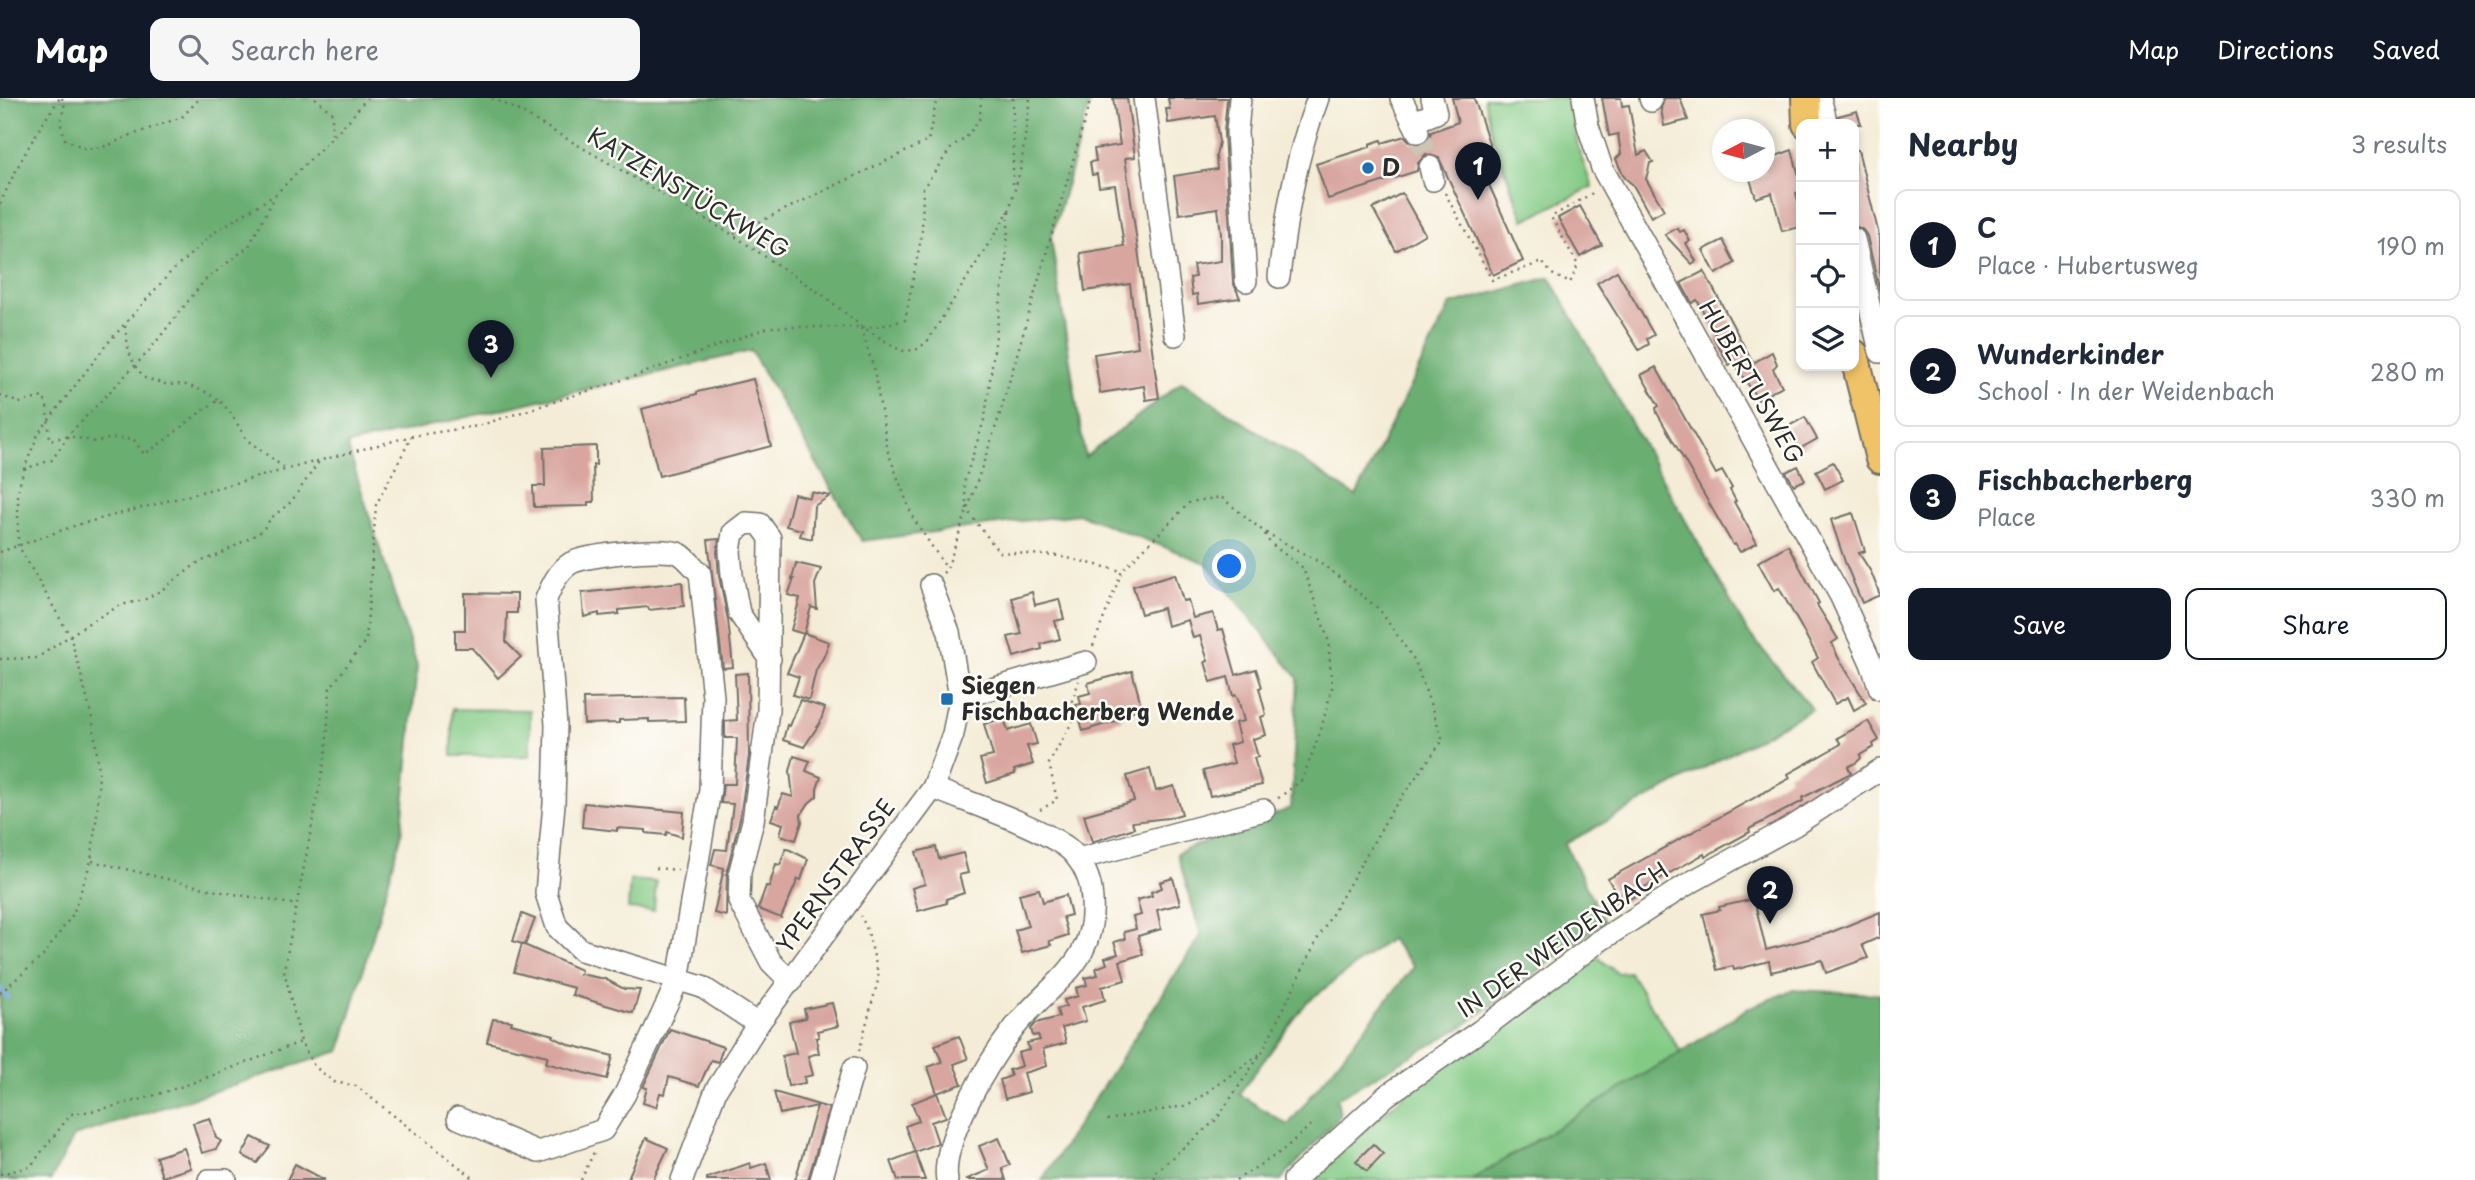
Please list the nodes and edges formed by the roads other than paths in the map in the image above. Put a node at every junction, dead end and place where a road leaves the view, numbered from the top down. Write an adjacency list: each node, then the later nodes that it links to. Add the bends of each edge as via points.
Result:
1 (1144, 98): 14 (street)
2 (1240, 98): 13 (street, via 1237,132)
3 (1318, 98): 12 (street, via 1290,192)
4 (1401, 98): 5 (street, via 1416,127 1436,113)
5 (1432, 98)
6 (1583, 98): 21 (street, HUBERTUSWEG, via 1601,167 1841,597)
7 (1806, 98): 9 (main road)
8 (1820, 98): 10 (street)
9 (1807, 119)
10 (1826, 119)
11 (1855, 245): 15 (street)
12 (1279, 277)
13 (1245, 281)
14 (1175, 335)
15 (1880, 352)
16 (1858, 371): 17 (main road)
17 (1880, 459)
18 (931, 585): 22 (street, YPERNSTRASSE, via 949,632)
19 (770, 659): 19 (street, via 769,538 760,524 746,523 733,533 732,575 739,613); 28 (street, via 768,711 753,821 740,871 740,901 771,962)
20 (1086, 662): 22 (street)
21 (1880, 689)
22 (960, 698): 24 (street, YPERNSTRASSE, via 953,734)
23 (1880, 770): 37 (street, IN DER WEIDENBACH, via 1598,942 1386,1096)
24 (933, 788): 26 (street, via 1028,827 1066,846); 28 (street, YPERNSTRASSE)
25 (1264, 810): 26 (street)
26 (1078, 859): 36 (street, via 1090,882 1094,913 1090,938 1075,963 1015,1027 975,1089 956,1130 945,1168)
27 (678, 980): 27 (street, via 710,790 713,697 700,573 680,554 647,551 589,558 570,564 554,580 546,598 556,725 546,893 557,927 581,950); 29 (street, via 702,987); 31 (street, via 625,1094 603,1129 538,1152)
28 (791, 982): 29 (street, YPERNSTRASSE)
29 (758, 1024): 34 (street, YPERNSTRASSE, via 716,1090)
30 (854, 1068): 35 (street)
31 (458, 1118)
32 (209, 1180): 33 (street)
33 (226, 1180)
34 (682, 1180)
35 (821, 1180)
36 (947, 1180)
37 (1294, 1180)

